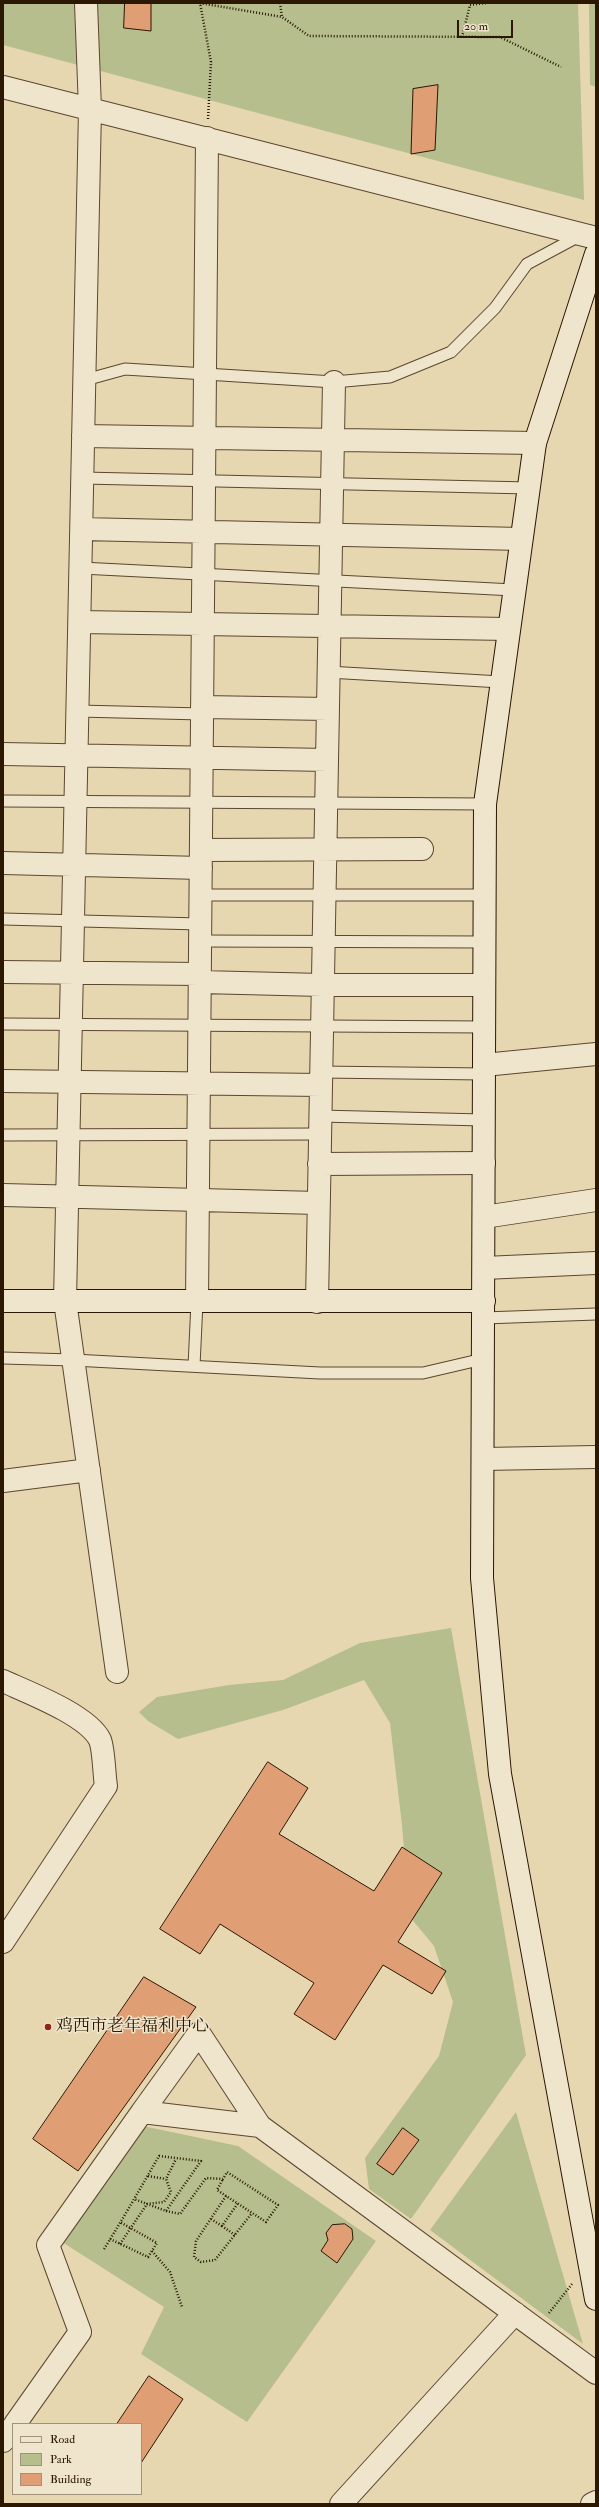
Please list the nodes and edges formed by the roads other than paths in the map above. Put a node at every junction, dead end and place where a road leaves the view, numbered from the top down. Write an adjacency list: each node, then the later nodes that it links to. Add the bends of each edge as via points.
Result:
1 (86, 3): 3 (street)
2 (3, 87): 3 (street)
3 (90, 109): 4 (street); 8 (street)
4 (207, 138): 5 (street); 7 (street)
5 (589, 236): 9 (lane, via 528,264 495,308 451,352 390,377)
6 (596, 254): 13 (street)
7 (205, 374): 8 (lane, via 125,369); 9 (lane); 11 (street)
8 (85, 380): 10 (street)
9 (334, 382): 12 (street)
10 (83, 436): 11 (street); 14 (street)
11 (204, 436): 12 (street); 15 (street)
12 (333, 439): 13 (street); 16 (street)
13 (535, 443): 17 (street)
14 (83, 478): 15 (lane); 18 (street)
15 (204, 482): 16 (lane); 19 (street)
16 (332, 485): 17 (lane); 20 (street)
17 (529, 488): 21 (street)
18 (82, 529): 19 (street); 22 (street)
19 (204, 532): 20 (street); 23 (street)
20 (331, 534): 21 (street); 24 (street)
21 (521, 539): 25 (street)
22 (81, 568): 23 (lane); 26 (street)
23 (203, 574): 24 (lane); 27 (street)
24 (330, 581): 25 (lane); 28 (street)
25 (514, 590): 29 (street)
26 (80, 622): 27 (street); 34 (street)
27 (203, 624): 28 (street); 33 (street)
28 (329, 626): 29 (street); 30 (street)
29 (508, 629): 31 (street)
30 (328, 672): 31 (lane); 32 (street)
31 (501, 682): 43 (street)
32 (328, 709): 33 (street); 38 (street)
33 (202, 710): 34 (lane); 37 (street)
34 (78, 711): 36 (street)
35 (3, 754): 36 (street)
36 (77, 755): 37 (street); 40 (street)
37 (202, 757): 38 (street); 41 (street)
38 (327, 760): 42 (street)
39 (3, 801): 40 (lane)
40 (76, 801): 41 (lane); 48 (street)
41 (202, 802): 42 (lane); 46 (street)
42 (326, 803): 43 (lane); 45 (street)
43 (485, 804): 51 (street)
44 (422, 849): 45 (street)
45 (325, 851): 46 (street); 50 (street)
46 (201, 859): 48 (street); 49 (street)
47 (3, 863): 48 (street)
48 (74, 864): 53 (street)
49 (201, 895): 50 (lane); 54 (street)
50 (324, 895): 51 (lane); 55 (street)
51 (484, 895): 56 (street)
52 (3, 919): 53 (lane)
53 (73, 920): 54 (lane); 58 (street)
54 (200, 932): 55 (lane); 59 (street)
55 (323, 941): 56 (lane); 60 (street)
56 (484, 942): 61 (street)
57 (3, 972): 58 (street)
58 (72, 974): 59 (street); 63 (street)
59 (200, 978): 60 (street); 65 (street)
60 (322, 985): 61 (street); 66 (street)
61 (484, 985): 64 (street)
62 (3, 1024): 63 (lane)
63 (71, 1024): 65 (lane); 71 (street)
64 (484, 1026): 66 (lane); 68 (street)
65 (200, 1027): 66 (lane); 72 (street)
66 (322, 1027): 69 (street)
67 (596, 1054): 68 (street)
68 (484, 1069): 69 (lane); 73 (street)
69 (321, 1078): 72 (street); 74 (street)
70 (3, 1081): 71 (street)
71 (70, 1082): 72 (street); 76 (street)
72 (199, 1083): 77 (street)
73 (484, 1120): 74 (lane); 78 (street)
74 (320, 1125): 77 (lane); 79 (street)
75 (3, 1134): 76 (lane)
76 (69, 1134): 77 (lane); 81 (street)
77 (199, 1134): 82 (street)
78 (484, 1163): 79 (street); 85 (street)
79 (319, 1164): 84 (street)
80 (3, 1195): 81 (street)
81 (67, 1196): 82 (street); 89 (street)
82 (198, 1200): 84 (street); 90 (street)
83 (596, 1200): 85 (street)
84 (318, 1203): 91 (street)
85 (484, 1217): 87 (street)
86 (596, 1262): 87 (street)
87 (484, 1268): 92 (street)
88 (3, 1301): 89 (street)
89 (65, 1301): 90 (street); 96 (street)
90 (198, 1302): 91 (street); 97 (lane)
91 (317, 1302): 92 (street)
92 (484, 1310): 93 (lane); 95 (street)
93 (596, 1314)
94 (3, 1358): 96 (lane)
95 (483, 1359): 97 (lane, via 423,1373 320,1373); 99 (street)
96 (73, 1360): 97 (lane); 100 (street)
97 (194, 1366)
98 (596, 1457): 99 (street)
99 (483, 1459): 107 (street, via 482,1578 500,1774)
100 (89, 1470): 101 (street); 102 (street)
101 (3, 1481)
102 (117, 1672)
103 (3, 1681): 104 (street, via 59,1707 82,1721 100,1740 106,1786)
104 (3, 1942)
105 (142, 2112): 106 (street); 106 (street, via 199,2033); 110 (street, via 48,2245 80,2332)
106 (260, 2126): 108 (street)
107 (596, 2299)
108 (515, 2313): 109 (street); 114 (street)
109 (596, 2372)
110 (16, 2423)
111 (12, 2428): 112 (street)
112 (3, 2441)
113 (596, 2502): 115 (street)
114 (341, 2504)
115 (592, 2504)

